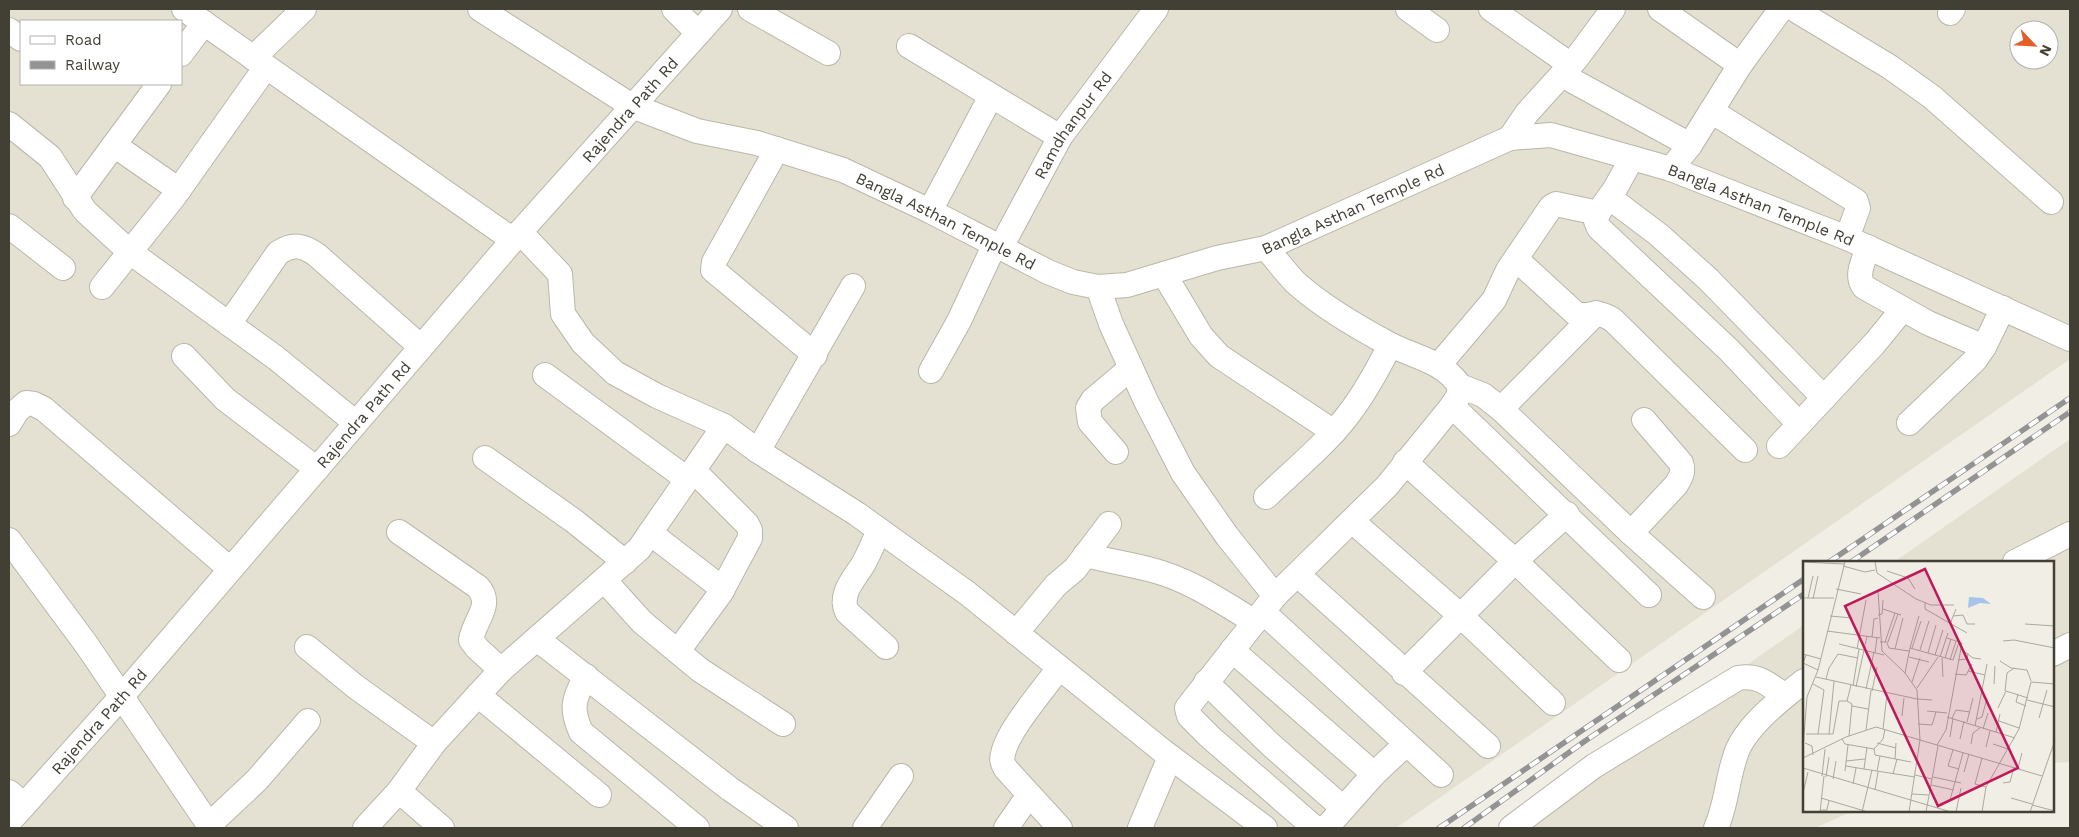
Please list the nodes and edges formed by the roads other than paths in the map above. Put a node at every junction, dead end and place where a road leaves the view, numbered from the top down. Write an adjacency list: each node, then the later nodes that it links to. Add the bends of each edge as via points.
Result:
1 (184, 9): 14 (street)
2 (304, 9): 22 (street)
3 (480, 9): 27 (street, Bangla Asthan Temple Rd)
4 (674, 9): 17 (street)
5 (720, 9): 17 (street, Rajendra Path Rd)
6 (750, 9): 21 (street)
7 (1154, 9): 30 (street, Ramdhanpur Rd)
8 (1408, 9): 16 (street)
9 (1491, 9): 24 (street)
10 (1613, 9): 24 (street)
11 (1660, 9): 23 (street)
12 (1780, 9): 23 (street)
13 (1794, 9): 39 (street, via 1932,96)
14 (204, 23): 20 (street); 22 (street)
15 (9, 30): 18 (street)
16 (1437, 30)
17 (698, 33): 27 (street, Rajendra Path Rd)
18 (20, 38)
19 (909, 46): 26 (street)
20 (182, 53)
21 (828, 53)
22 (259, 62): 37 (street); 43 (street)
23 (1740, 65): 28 (street)
24 (1567, 70): 31 (street); 33 (street)
25 (158, 85): 32 (street)
26 (991, 96): 30 (street); 41 (street)
27 (632, 106): 34 (street, Bangla Asthan Temple Rd, via 697,131); 43 (street, Rajendra Path Rd)
28 (1711, 111): 33 (street); 44 (street, via 1856,201 1858,208)
29 (9, 124): 38 (street, via 50,157)
30 (1060, 137): 45 (street, Ramdhanpur Rd)
31 (1510, 138): 35 (street, Bangla Asthan Temple Rd, via 1552,135); 47 (street, Bangla Asthan Temple Rd)
32 (114, 145): 37 (street); 38 (street)
33 (1690, 145): 36 (street)
34 (777, 149): 41 (street, Bangla Asthan Temple Rd, via 843,170); 63 (street, via 714,262 713,270)
35 (1632, 158): 36 (street, Bangla Asthan Temple Rd); 40 (street)
36 (1671, 169): 44 (street, Bangla Asthan Temple Rd)
37 (178, 190): 48 (street)
38 (75, 198): 48 (street, via 93,221)
39 (2051, 202)
40 (1604, 206): 49 (street, via 1556,204); 70 (street, via 1659,235 1708,279); 76 (street, via 1596,221 1599,228 1729,350)
41 (930, 211): 45 (street, Bangla Asthan Temple Rd)
42 (9, 226): 50 (street)
43 (516, 236): 61 (street, Rajendra Path Rd); 77 (street, via 560,274 563,314 583,343 627,381)
44 (1847, 238): 46 (street, Bangla Asthan Temple Rd)
45 (997, 247): 54 (street, Bangla Asthan Temple Rd, via 1073,282); 67 (street, Ramdhanpur Rd)
46 (1868, 247): 55 (street, Bangla Asthan Temple Rd); 56 (street, via 1859,281 1870,292)
47 (1266, 248): 51 (street, Bangla Asthan Temple Rd); 60 (street, via 1295,282 1319,302)
48 (130, 252): 53 (street); 58 (street)
49 (1516, 258): 57 (street, via 1575,313 1581,316); 65 (street, via 1494,300)
50 (63, 268)
51 (1164, 274): 54 (street, Bangla Asthan Temple Rd, via 1127,285); 78 (street, via 1201,336 1219,356)
52 (853, 286): 63 (street)
53 (102, 287)
54 (1098, 287): 66 (street)
55 (2003, 308): 59 (street, Bangla Asthan Temple Rd); 62 (street)
56 (1902, 310): 62 (street); 70 (street)
57 (1596, 312): 71 (street); 80 (street, via 1613,320)
58 (229, 324): 61 (street, via 278,253 288,246 298,246 308,248 318,256); 73 (street)
59 (2070, 339)
60 (1390, 345): 65 (street); 78 (street, via 1371,382)
61 (421, 347): 73 (street, Rajendra Path Rd)
62 (1984, 347): 74 (street, via 1966,369)
63 (814, 355): 81 (street)
64 (184, 356): 85 (street, via 230,403)
65 (1439, 365): 69 (street, via 1452,374)
66 (1131, 368): 82 (street, via 1088,408 1090,422); 107 (street, via 1183,473 1227,536)
67 (932, 370)
68 (545, 375): 86 (street)
69 (1456, 396): 71 (street, via 1483,395); 84 (street); 88 (street)
70 (1824, 398): 76 (street)
71 (1501, 409): 94 (street)
72 (1644, 420): 94 (street, via 1683,469 1676,485)
73 (356, 423): 85 (street, Rajendra Path Rd)
74 (1909, 423)
75 (9, 424): 101 (street, via 26,403 44,409)
76 (1799, 424): 79 (street)
77 (724, 426): 81 (street); 86 (street)
78 (1334, 432): 87 (street)
79 (1779, 446)
80 (1745, 450)
81 (758, 451): 91 (street)
82 (1116, 452)
83 (485, 458): 100 (street)
84 (1405, 462): 89 (street, via 1387,486); 98 (street)
85 (317, 469): 101 (street, Rajendra Path Rd)
86 (690, 475): 93 (street); 104 (street, via 750,530 747,546)
87 (1266, 497)
88 (1567, 514): 98 (street); 105 (street)
89 (1352, 521): 102 (street); 108 (street)
90 (1109, 524): 97 (street)
91 (879, 530): 109 (street, via 967,593); 112 (street, via 848,589 844,606)
92 (399, 532): 117 (street, via 484,594 485,601 471,640)
93 (650, 533): 100 (street); 104 (street)
94 (1631, 533): 106 (street)
95 (2070, 534): 99 (street)
96 (9, 540): 123 (street)
97 (1085, 555): 107 (street, via 1153,570 1213,596); 109 (street)
98 (1515, 561): 108 (street); 115 (street)
99 (2017, 561)
100 (625, 562): 103 (street)
101 (230, 569): 123 (street, Rajendra Path Rd)
102 (1298, 575): 107 (street); 118 (street)
103 (604, 580): 110 (street); 114 (street, via 642,622)
104 (723, 589): 114 (street)
105 (1649, 595)
106 (1703, 597)
107 (1264, 610): 113 (street); 129 (street)
108 (1461, 616): 118 (street); 125 (street)
109 (1016, 633): 116 (street)
110 (536, 639): 117 (street); 119 (street)
111 (307, 647): 128 (street)
112 (886, 647)
113 (1232, 650): 120 (street); 132 (street)
114 (678, 652): 127 (street)
115 (1619, 660)
116 (1058, 668): 131 (street); 137 (street, via 1016,728 1003,753 1002,762 1006,769)
117 (501, 670): 122 (street)
118 (1404, 673): 130 (street)
119 (586, 676): 144 (street, via 573,707 581,732); 145 (street, via 730,789)
120 (1206, 682): 139 (street); 150 (street, via 1187,708 1189,716)
121 (1803, 682): 124 (street)
122 (478, 695): 128 (street); 136 (street)
123 (122, 696): 138 (street, Rajendra Path Rd); 141 (street)
124 (1785, 696): 152 (street, via 1762,680 1751,676 1738,678 1594,766); 153 (street, via 1766,712 1735,755)
125 (1552, 703)
126 (308, 721): 141 (street, via 257,780)
127 (783, 724)
128 (434, 743): 135 (street)
129 (1406, 744): 132 (street); 133 (street)
130 (1488, 746)
131 (1170, 757): 140 (street); 149 (street)
132 (1374, 774): 139 (street)
133 (1441, 775)
134 (901, 776): 146 (street)
135 (399, 791): 142 (street); 143 (street)
136 (599, 795)
137 (1029, 795): 147 (street); 148 (street)
138 (14, 807)
139 (1343, 808): 151 (street)
140 (1256, 826)
141 (210, 827)
142 (365, 828)
143 (442, 828)
144 (697, 828)
145 (786, 828)
146 (865, 828)
147 (1006, 828)
148 (1060, 828)
149 (1140, 828)
150 (1315, 828)
151 (1326, 828)
152 (1513, 828)
153 (1716, 828)

